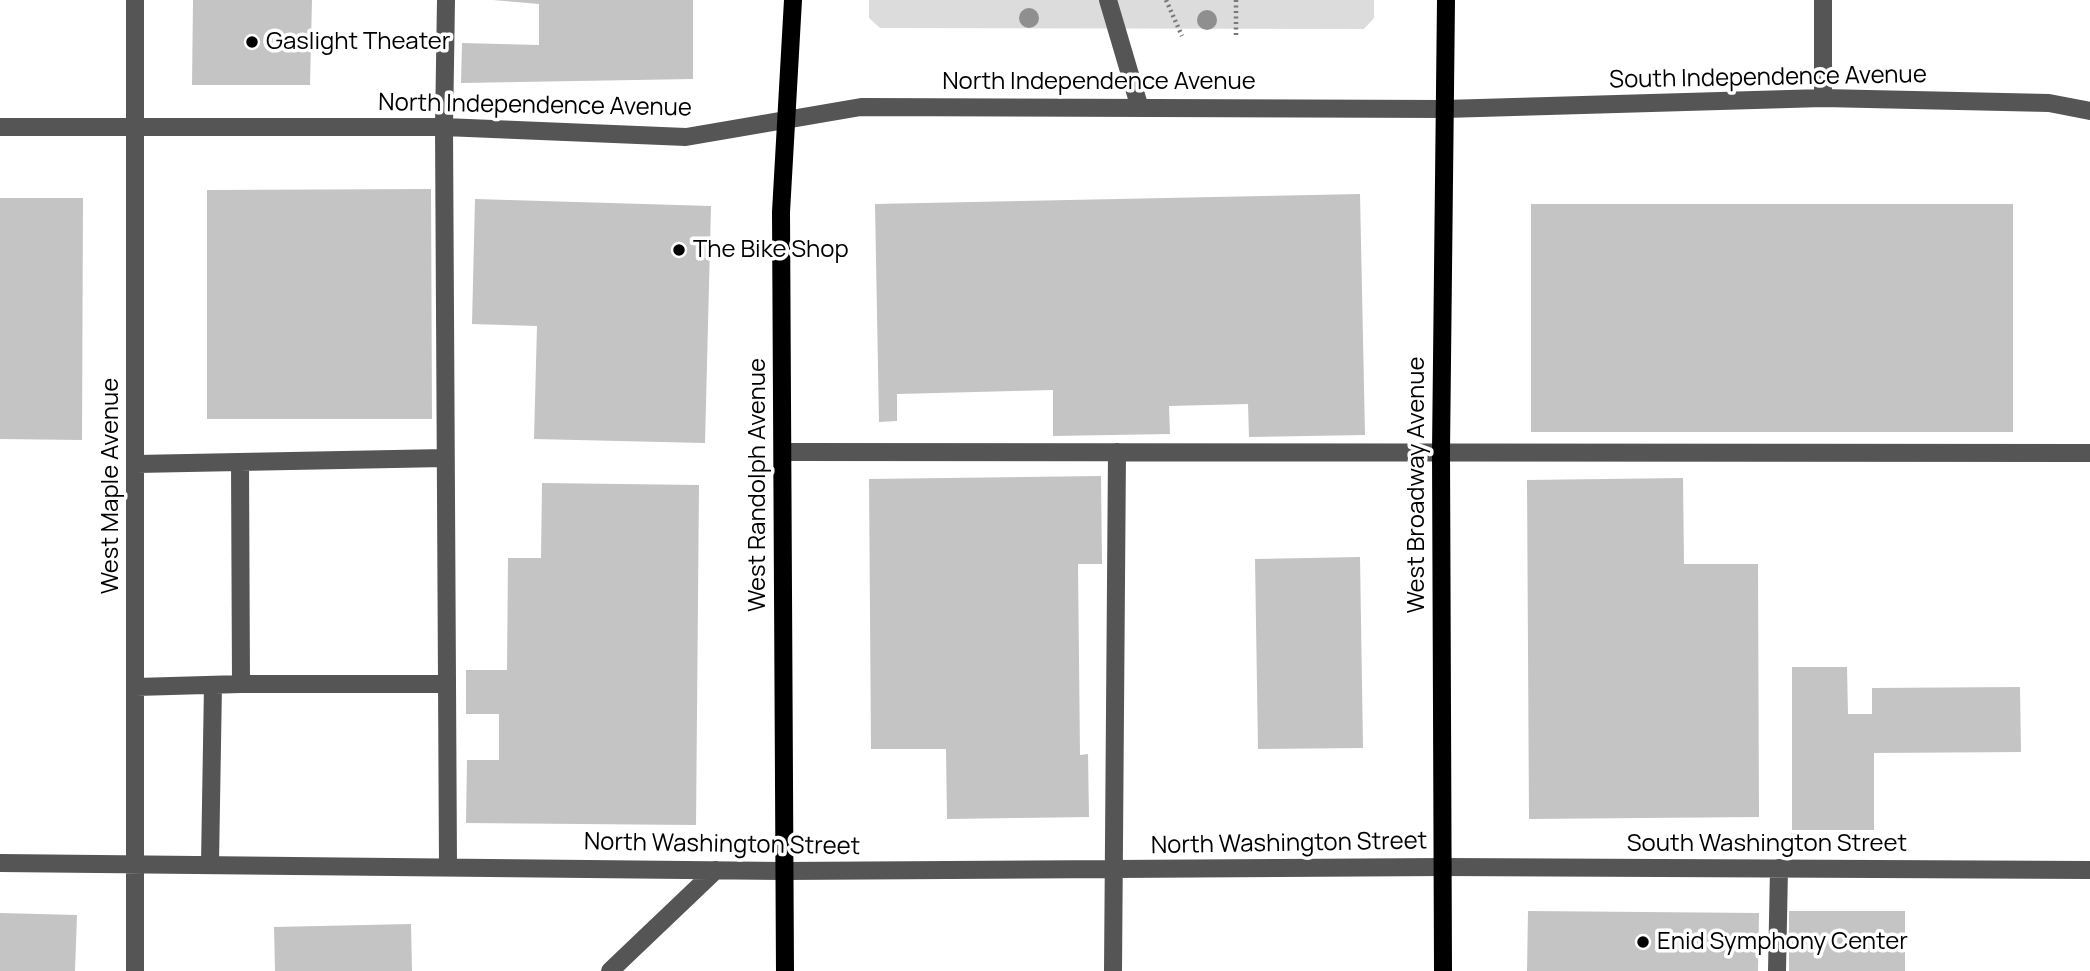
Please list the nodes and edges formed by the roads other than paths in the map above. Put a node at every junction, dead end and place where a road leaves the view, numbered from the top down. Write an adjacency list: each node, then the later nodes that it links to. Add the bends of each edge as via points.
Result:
1 (135, 0): 14 (street, West Maple Avenue)
2 (446, 0): 13 (street)
3 (793, 0): 11 (main road, West Randolph Avenue)
4 (1108, 0): 8 (street)
5 (1446, 0): 9 (main road, West Broadway Avenue)
6 (1823, 0): 7 (street)
7 (1823, 98): 9 (street, South Independence Avenue); 10 (street, South Independence Avenue, via 2049,103)
8 (1139, 105): 9 (street, North Independence Avenue); 11 (street, North Independence Avenue, via 861,107)
9 (1445, 109): 17 (main road, West Broadway Avenue)
10 (2090, 111)
11 (786, 121): 13 (street, North Independence Avenue, via 686,136); 15 (main road, West Randolph Avenue, via 781,212)
12 (0, 127): 14 (street, North Independence Avenue)
13 (444, 127): 14 (street, North Independence Avenue); 19 (street)
14 (135, 128): 21 (street, West Maple Avenue)
15 (783, 452): 16 (street); 35 (main road, West Randolph Avenue)
16 (1118, 452): 17 (street); 33 (street)
17 (1441, 452): 18 (street); 30 (main road, West Broadway Avenue)
18 (2090, 453)
19 (445, 458): 20 (street); 23 (street)
20 (240, 462): 21 (street); 22 (street)
21 (136, 464): 25 (street, West Maple Avenue)
22 (241, 684): 23 (street); 24 (street)
23 (447, 684): 29 (street)
24 (213, 685): 25 (street); 28 (street)
25 (136, 687): 27 (street, West Maple Avenue)
26 (0, 863): 27 (street, North Washington Street)
27 (137, 863): 28 (street, North Washington Street); 36 (street, West Maple Avenue)
28 (210, 863): 29 (street, North Washington Street)
29 (448, 866): 32 (street, North Washington Street)
30 (1444, 867): 31 (street, South Washington Street); 33 (street, North Washington Street); 40 (main road, West Broadway Avenue)
31 (1779, 869): 34 (street, South Washington Street); 41 (street)
32 (716, 870): 35 (street, North Washington Street); 37 (street)
33 (1115, 870): 35 (street, North Washington Street); 39 (street)
34 (2090, 870)
35 (783, 871): 38 (main road, West Randolph Avenue)
36 (135, 971)
37 (610, 971)
38 (785, 971)
39 (1113, 971)
40 (1443, 971)
41 (1777, 971)

